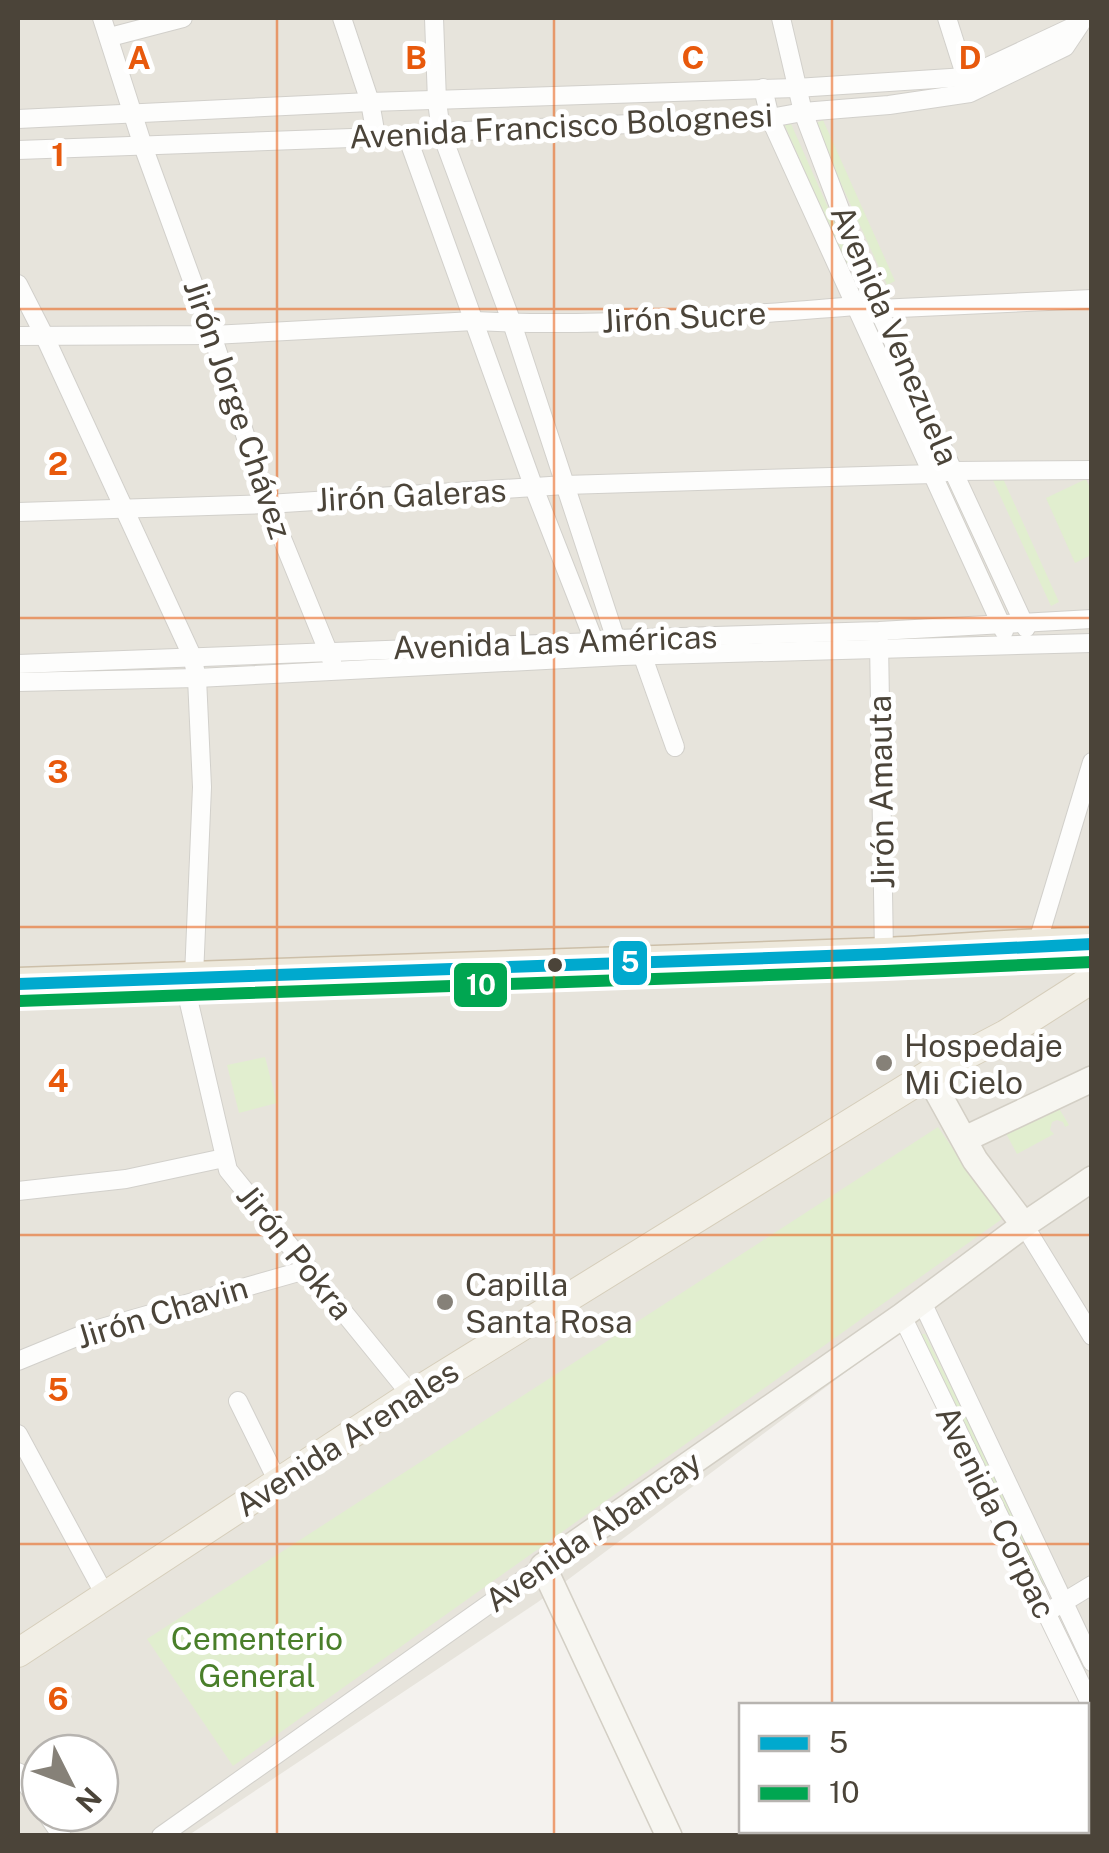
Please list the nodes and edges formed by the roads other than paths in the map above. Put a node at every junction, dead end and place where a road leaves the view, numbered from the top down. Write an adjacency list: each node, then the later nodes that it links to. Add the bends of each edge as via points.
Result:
1 (102, 18): 8 (street, Jirón Jorge Chávez)
2 (184, 18): 8 (street)
3 (342, 18): 13 (street)
4 (434, 18): 12 (street)
5 (781, 18): 11 (street, Avenida Venezuela)
6 (948, 18): 9 (street)
7 (1086, 20): 9 (street, Avenida Francisco Bolognesi)
8 (110, 38): 15 (street, Jirón Jorge Chávez)
9 (968, 85): 11 (street, Avenida Francisco Bolognesi); 14 (street, Avenida Francisco Bolognesi, via 889,105)
10 (763, 88): 11 (street, Avenida Francisco Bolognesi); 12 (street, Avenida Francisco Bolognesi); 16 (street, Avenida Venezuela)
11 (796, 88): 14 (street, Avenida Venezuela)
12 (437, 101): 13 (street, Avenida Francisco Bolognesi); 18 (street)
13 (370, 102): 15 (street, Avenida Francisco Bolognesi); 19 (street)
14 (803, 112): 16 (street, Avenida Francisco Bolognesi); 25 (street, Avenida Venezuela)
15 (135, 115): 17 (street, Avenida Francisco Bolognesi); 21 (street, Jirón Jorge Chávez)
16 (770, 118): 18 (street, Avenida Francisco Bolognesi); 25 (street, Avenida Venezuela)
17 (18, 120)
18 (442, 132): 20 (street, Avenida Francisco Bolognesi); 27 (street)
19 (376, 136): 20 (street, Avenida Francisco Bolognesi); 21 (street, Avenida Francisco Bolognesi)
20 (408, 136): 26 (street)
21 (143, 146): 22 (street, Avenida Francisco Bolognesi); 29 (street, Jirón Jorge Chávez)
22 (18, 150)
23 (18, 284): 28 (street, Jirón Pokra)
24 (1092, 299): 25 (street, Jirón Sucre)
25 (865, 311): 27 (street, Jirón Sucre); 32 (street, Avenida Venezuela); 33 (street, Avenida Venezuela)
26 (474, 321): 27 (street, Jirón Sucre); 29 (street, Jirón Sucre); 35 (street)
27 (512, 323): 34 (street)
28 (44, 334): 29 (street, Jirón Sucre); 30 (street, Jirón Sucre); 37 (street, Jirón Pokra)
29 (212, 334): 36 (street, Jirón Jorge Chávez)
30 (18, 336)
31 (1092, 470): 32 (street, Jirón Galeras)
32 (953, 471): 33 (street, Jirón Galeras); 41 (street, Avenida Venezuela)
33 (933, 474): 34 (street, Jirón Galeras); 40 (street, Avenida Venezuela)
34 (565, 486): 35 (street, Jirón Galeras); 46 (street)
35 (534, 488): 36 (street, Jirón Galeras); 47 (street)
36 (268, 504): 37 (street, Jirón Galeras); 48 (street, Jirón Jorge Chávez)
37 (124, 508): 38 (street, Jirón Galeras); 49 (street, Jirón Pokra)
38 (18, 512)
39 (1092, 619): 41 (street, Avenida Las Américas)
40 (1000, 622): 41 (street, Avenida Las Américas); 42 (street, Avenida Las Américas); 45 (street, Avenida Venezuela)
41 (1023, 622): 43 (street, Avenida Venezuela)
42 (879, 640): 45 (street, Avenida Las Américas); 46 (street, Avenida Las Américas); 50 (street, Avenida Las Américas); 59 (street, Jirón Amauta)
43 (1033, 643): 44 (street, Avenida Las Américas); 45 (street, Avenida Las Américas)
44 (1092, 643)
45 (1009, 644)
46 (619, 647): 47 (street, Avenida Las Américas); 50 (street, Avenida Las Américas)
47 (597, 649): 48 (street, Avenida Las Américas); 52 (street, Avenida Las Américas)
48 (330, 651): 49 (street, Avenida Las Américas); 52 (street, Jirón Jorge Chávez)
49 (192, 656): 51 (street, Avenida Las Américas); 53 (street, Jirón Pokra)
50 (643, 656): 55 (street)
51 (18, 664)
52 (336, 671): 53 (street, Avenida Las Américas)
53 (197, 678): 54 (street, Avenida Las Américas); 60 (street, Jirón Pokra, via 202,787)
54 (18, 682)
55 (675, 747)
56 (1092, 762): 57 (street)
57 (1037, 944): 58 (highway); 59 (highway)
58 (1092, 944)
59 (884, 954): 60 (highway)
60 (189, 977): 62 (highway); 66 (street, Jirón Pokra)
61 (1092, 979): 63 (main road, Avenida Arenales)
62 (18, 984)
63 (928, 1075): 65 (street); 74 (main road, Avenida Arenales)
64 (1092, 1079): 65 (street)
65 (964, 1139): 69 (street)
66 (224, 1158): 68 (street, via 126,1180); 70 (street, Jirón Pokra)
67 (1092, 1178): 69 (street, Avenida Abancay)
68 (18, 1191)
69 (1024, 1225): 71 (street, Avenida Abancay); 72 (street)
70 (309, 1268): 73 (street, Jirón Chavin, via 91,1331); 74 (street, Jirón Pokra)
71 (912, 1309): 78 (street, Avenida Abancay); 81 (street, Avenida Corpac); 82 (street, Avenida Corpac)
72 (1092, 1336)
73 (18, 1360)
74 (411, 1395): 77 (main road, Avenida Arenales)
75 (238, 1401): 77 (street)
76 (18, 1434): 80 (street)
77 (278, 1482): 80 (main road, Avenida Arenales)
78 (543, 1566): 86 (street, Avenida Abancay); 87 (street)
79 (1092, 1585): 81 (street)
80 (105, 1595): 83 (main road, Avenida Arenales)
81 (1063, 1603): 82 (street); 84 (street, Avenida Corpac)
82 (1044, 1614): 85 (street, Avenida Corpac)
83 (18, 1653)
84 (1092, 1662)
85 (1092, 1707)
86 (161, 1836)
87 (670, 1836)

